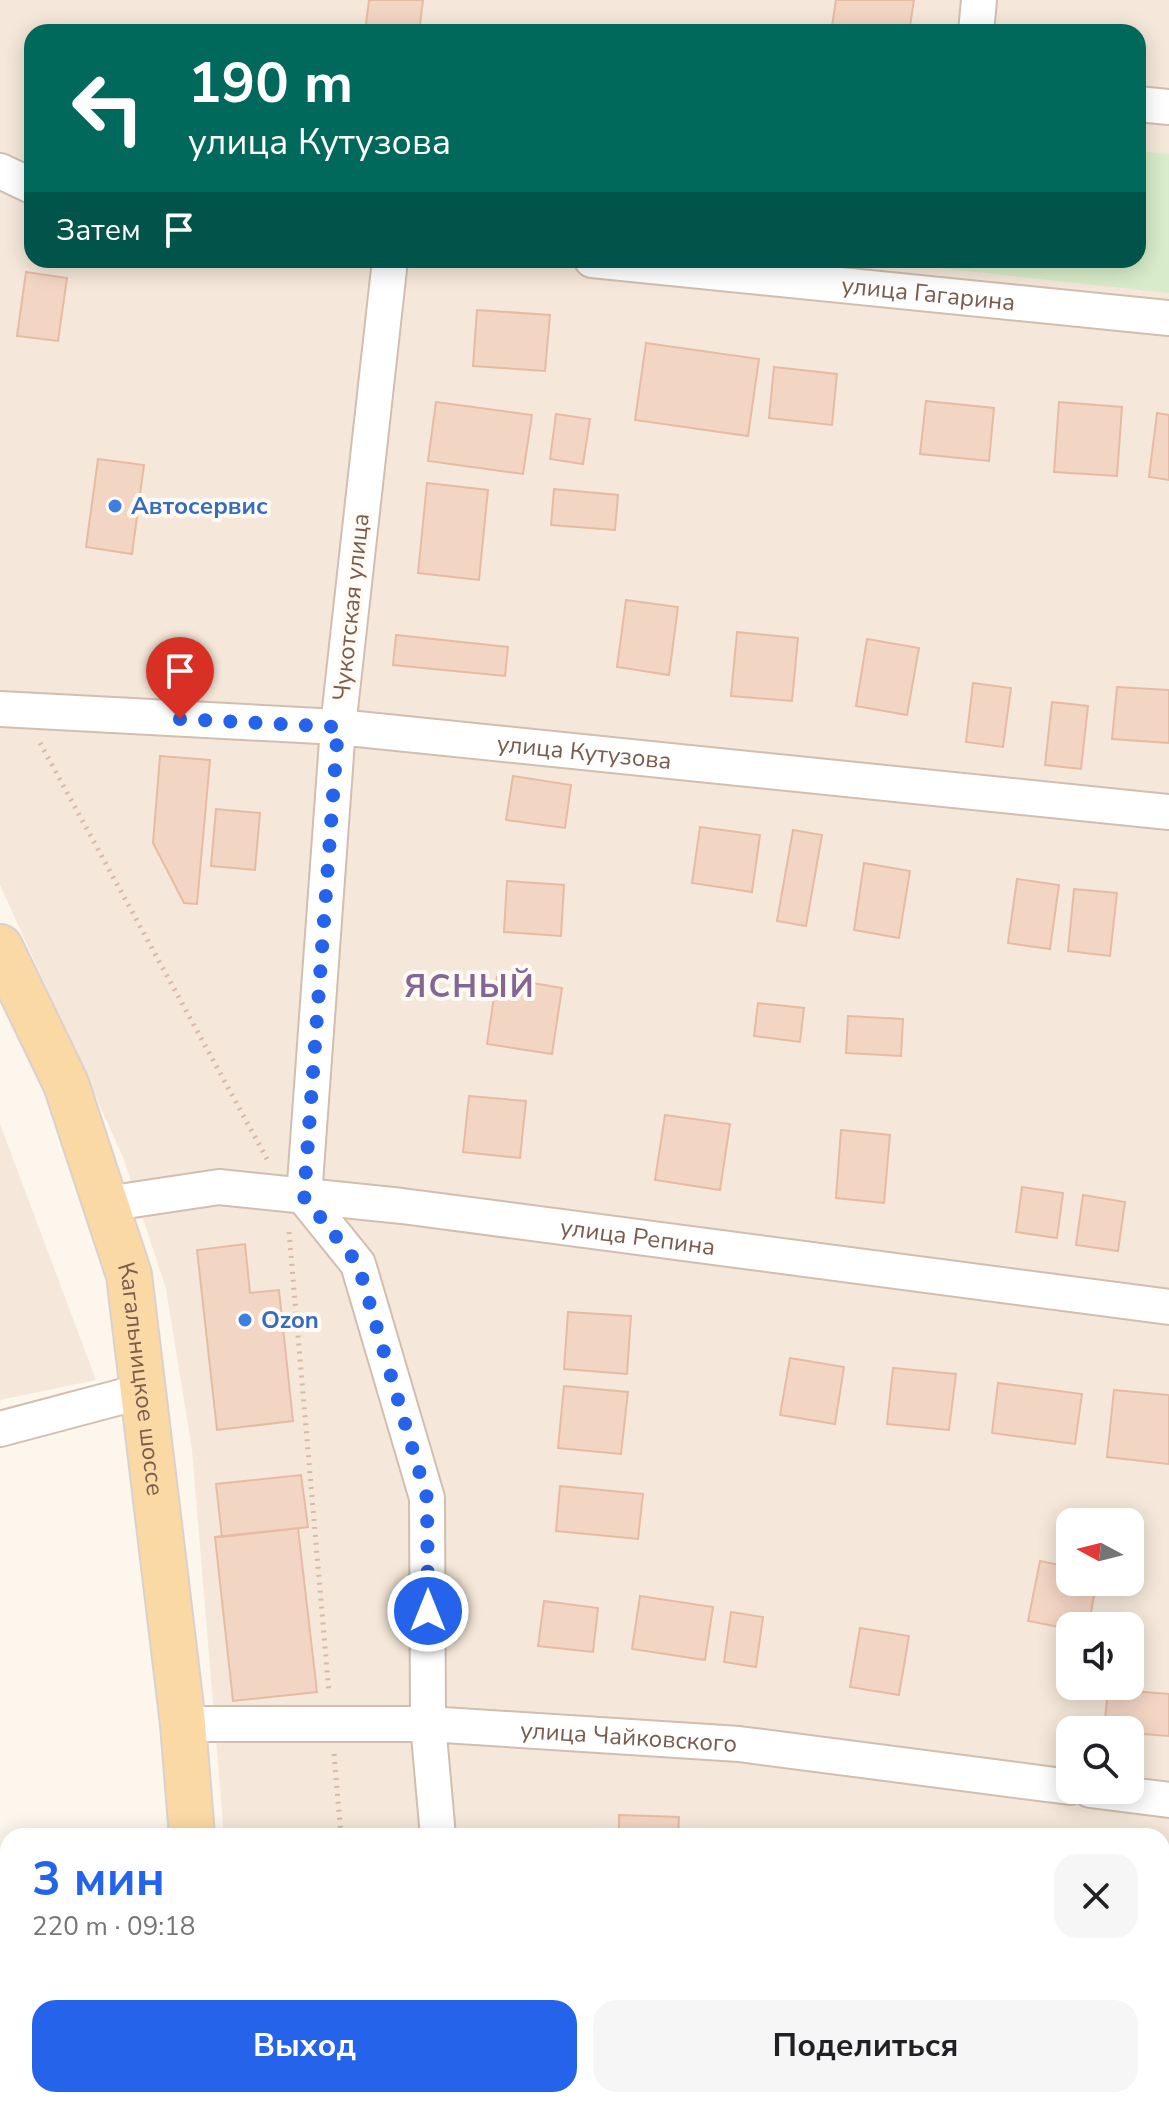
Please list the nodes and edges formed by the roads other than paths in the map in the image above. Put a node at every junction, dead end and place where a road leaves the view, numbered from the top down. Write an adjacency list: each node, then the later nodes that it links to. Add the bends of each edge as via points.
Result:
1 (979, 0): 2 (street)
2 (977, 24)
3 (1146, 105): 4 (street)
4 (1169, 107)
5 (0, 171): 6 (street)
6 (24, 182)
7 (389, 268): 11 (street, Чукотская улица)
8 (672, 268): 9 (street, улица Гагарина)
9 (1169, 318)
10 (11, 710): 11 (street, улица Кутузова)
11 (338, 727): 12 (street, улица Кутузова); 14 (street, Чукотская улица)
12 (1169, 812)
13 (0, 947): 15 (main road, Кагальницкое шоссе, via 66,1084)
14 (295, 1196): 15 (street, улица Репина, via 219,1187); 16 (street, улица Репина); 20 (street, via 358,1264 427,1498)
15 (106, 1204): 17 (main road, Кагальницкое шоссе, via 129,1275)
16 (1169, 1307)
17 (143, 1391): 18 (street); 19 (main road, Кагальницкое шоссе)
18 (0, 1429)
19 (183, 1724): 20 (street, улица Чайковского); 24 (main road, Кагальницкое шоссе)
20 (428, 1724): 21 (street, улица Чайковского, via 739,1744); 25 (street)
21 (1056, 1785)
22 (1144, 1797): 23 (street)
23 (1169, 1800)
24 (191, 1828)
25 (437, 1828)

